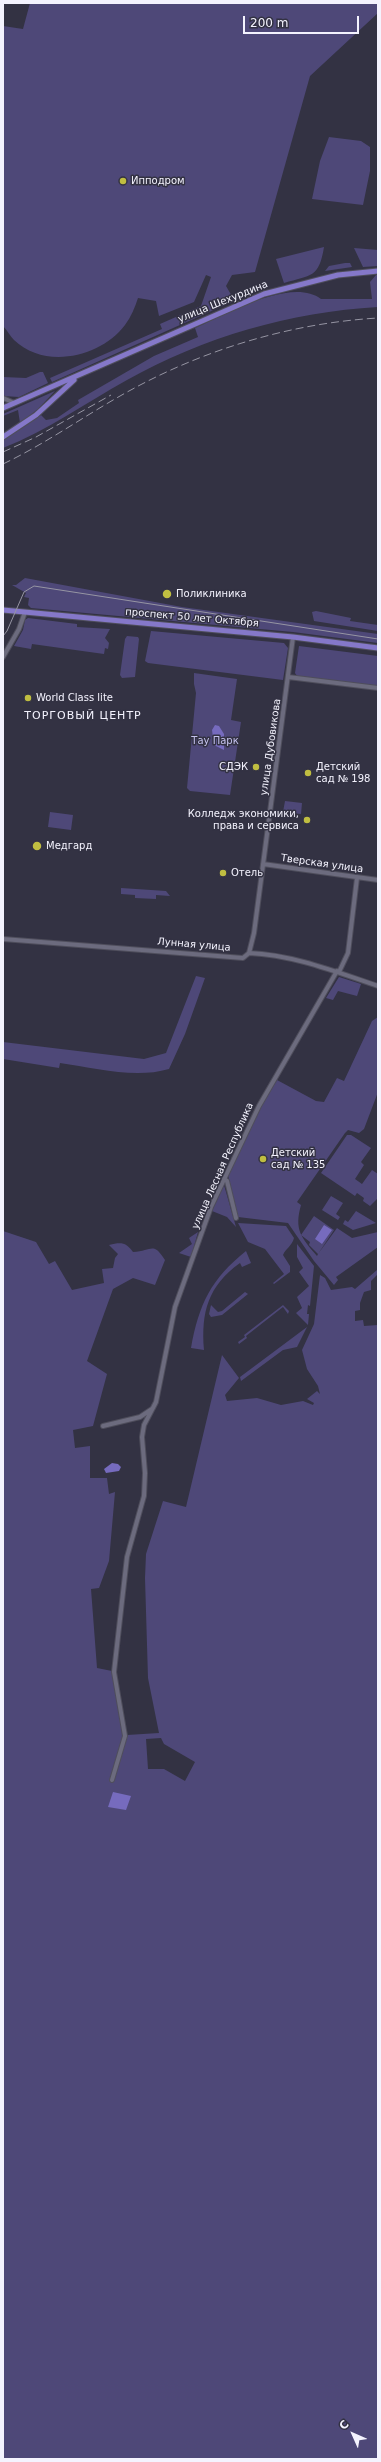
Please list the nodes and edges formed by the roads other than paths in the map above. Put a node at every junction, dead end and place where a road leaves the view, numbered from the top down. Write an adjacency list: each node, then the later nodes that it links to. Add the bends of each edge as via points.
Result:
1 (378, 271): 2 (main road, улица Шехурдина, via 338,275 264,294)
2 (83, 373): 3 (main road, улица Шехурдина); 4 (main road, улица Шехурдина)
3 (50, 387): 4 (main road, via 56,388); 6 (main road, улица Шехурдина)
4 (57, 395): 8 (main road, улица Шехурдина, via 36,415)
5 (3, 398): 6 (street)
6 (14, 403): 7 (main road, улица Шехурдина)
7 (3, 408)
8 (3, 437)
9 (3, 610): 10 (main road, проспект 50 лет Октября)
10 (25, 612): 11 (main road, проспект 50 лет Октября); 13 (street, via 19,629)
11 (293, 636): 12 (main road, проспект 50 лет Октября); 14 (street, улица Дубовикова)
12 (378, 648)
13 (3, 657)
14 (288, 677): 15 (street); 16 (street, улица Дубовикова)
15 (378, 688)
16 (263, 864): 17 (street, Тверская улица); 20 (street, улица Дубовикова)
17 (357, 878): 18 (street, Тверская улица); 21 (street, улица Лесная Республика, via 348,953)
18 (378, 880)
19 (3, 939): 20 (street, Лунная улица, via 243,958)
20 (249, 953): 21 (street, Лунная улица, via 272,955)
21 (338, 972): 22 (street, Лунная улица); 23 (street, улица Лесная Республика, via 259,1106)
22 (378, 986)
23 (224, 1180): 24 (street, via 227,1181); 25 (street, улица Лесная Республика, via 202,1230 175,1307)
24 (236, 1218)
25 (154, 1407): 26 (street, via 140,1417); 27 (street, улица Лесная Республика, via 144,1425 142,1437 144,1496 127,1557 114,1672 125,1736)
26 (103, 1426)
27 (112, 1780)

